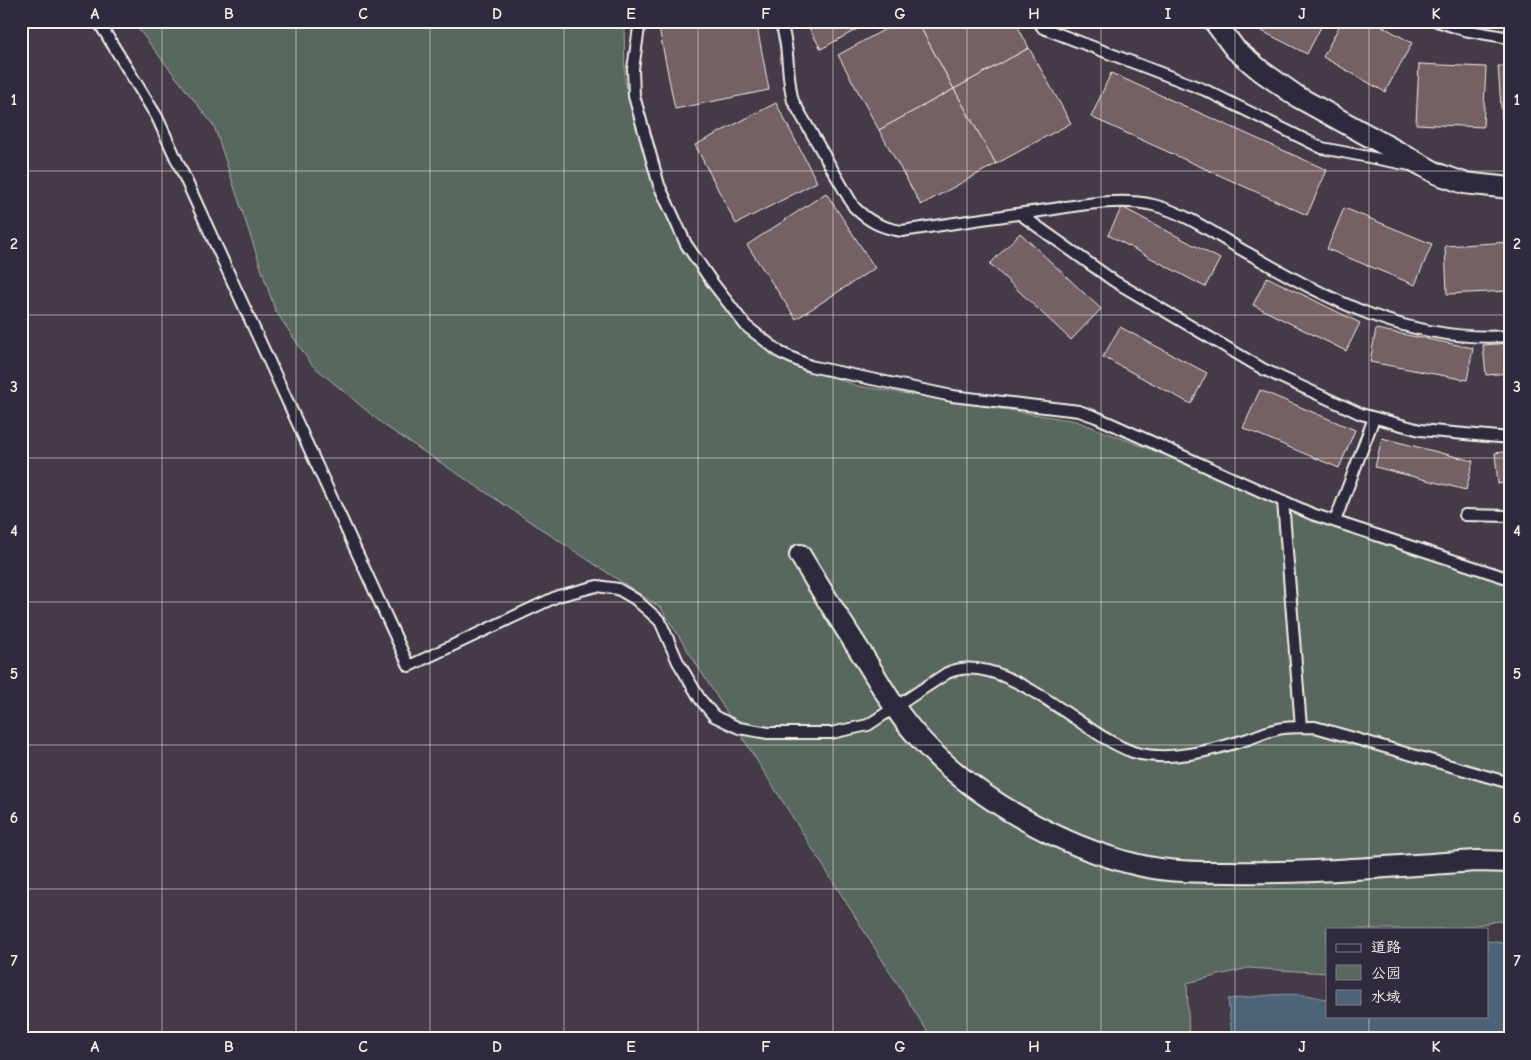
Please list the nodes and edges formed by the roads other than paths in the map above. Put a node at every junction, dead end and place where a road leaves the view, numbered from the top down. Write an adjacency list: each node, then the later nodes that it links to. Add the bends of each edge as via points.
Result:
1 (98, 21): 20 (lane, via 157,117 409,666 558,596 597,586 618,589 660,620 678,662 700,699 714,716 724,722 768,733 831,733 868,725)
2 (640, 21): 14 (lane, via 633,69 634,96 659,184 686,244 712,282 746,326 781,353 810,366 952,396 1079,411)
3 (780, 21): 10 (lane, via 793,101 854,207 867,220 884,228 902,231)
4 (1038, 21): 8 (lane, via 1044,28 1205,90 1322,148)
5 (1214, 21): 8 (street, via 1236,49 1298,97)
6 (1437, 21): 7 (lane, via 1464,30)
7 (1510, 38)
8 (1428, 168): 9 (street, via 1464,183)
9 (1510, 188)
10 (1020, 214): 11 (lane, via 1122,202 1154,205 1189,220 1349,307 1394,324 1424,331); 12 (lane, via 1114,281 1263,369)
11 (1510, 336)
12 (1374, 418): 13 (lane, via 1420,430); 17 (lane)
13 (1510, 438)
14 (1282, 500): 17 (lane); 21 (lane)
15 (1465, 515): 16 (lane)
16 (1510, 516)
17 (1335, 521): 19 (lane)
18 (800, 555): 20 (street)
19 (1510, 579)
20 (895, 708): 21 (lane, via 956,669 987,671 1036,692 1118,745 1143,754 1175,755 1225,746 1283,728); 23 (street, via 921,740 975,787 1004,806 1096,853 1140,866 1196,872 1277,873)
21 (1301, 728): 22 (lane, via 1315,727 1335,732)
22 (1510, 783)
23 (1510, 862)

